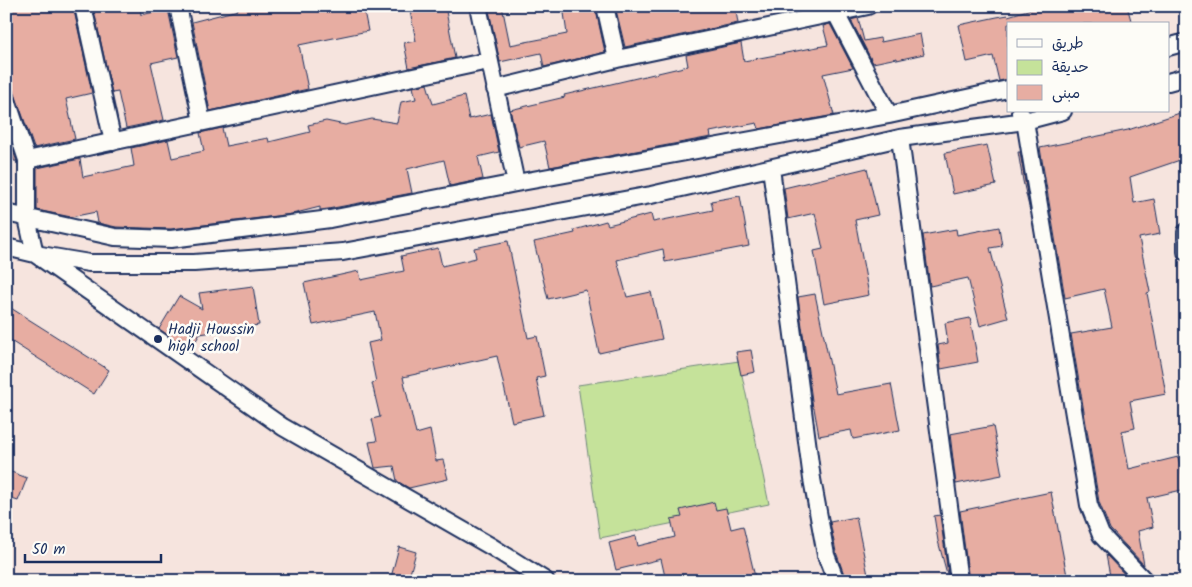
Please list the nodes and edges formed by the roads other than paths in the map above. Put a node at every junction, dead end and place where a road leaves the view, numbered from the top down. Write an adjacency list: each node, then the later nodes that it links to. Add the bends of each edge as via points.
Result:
1 (83, 6): 21 (street)
2 (178, 6): 19 (street)
3 (478, 6): 10 (street)
4 (605, 6): 9 (street)
5 (868, 6): 6 (street)
6 (833, 9): 9 (street); 17 (street)
7 (1186, 42): 8 (street)
8 (1170, 46)
9 (617, 59): 13 (street)
10 (488, 61): 13 (street); 19 (street)
11 (1186, 77): 12 (street)
12 (1170, 81)
13 (495, 89): 24 (street)
14 (1007, 92): 17 (street)
15 (6, 96): 22 (street)
16 (1055, 112): 18 (street)
17 (889, 115): 24 (street)
18 (1022, 116): 20 (street); 34 (street, via 1089,505 1101,535)
19 (202, 122): 21 (street)
20 (900, 138): 23 (street); 33 (street)
21 (113, 142): 22 (street)
22 (27, 160): 26 (street)
23 (771, 168): 30 (street, via 651,195 343,252 194,264 89,263); 32 (street, via 812,479 826,555)
24 (516, 183): 26 (street, via 330,219 171,239 116,237)
25 (6, 213): 26 (street)
26 (27, 218): 30 (street)
27 (1186, 232): 29 (street)
28 (6, 247): 30 (street)
29 (1186, 252)
30 (35, 254): 31 (street, via 283,427 492,546)
31 (546, 581)
32 (836, 581)
33 (959, 581)
34 (1145, 581)

